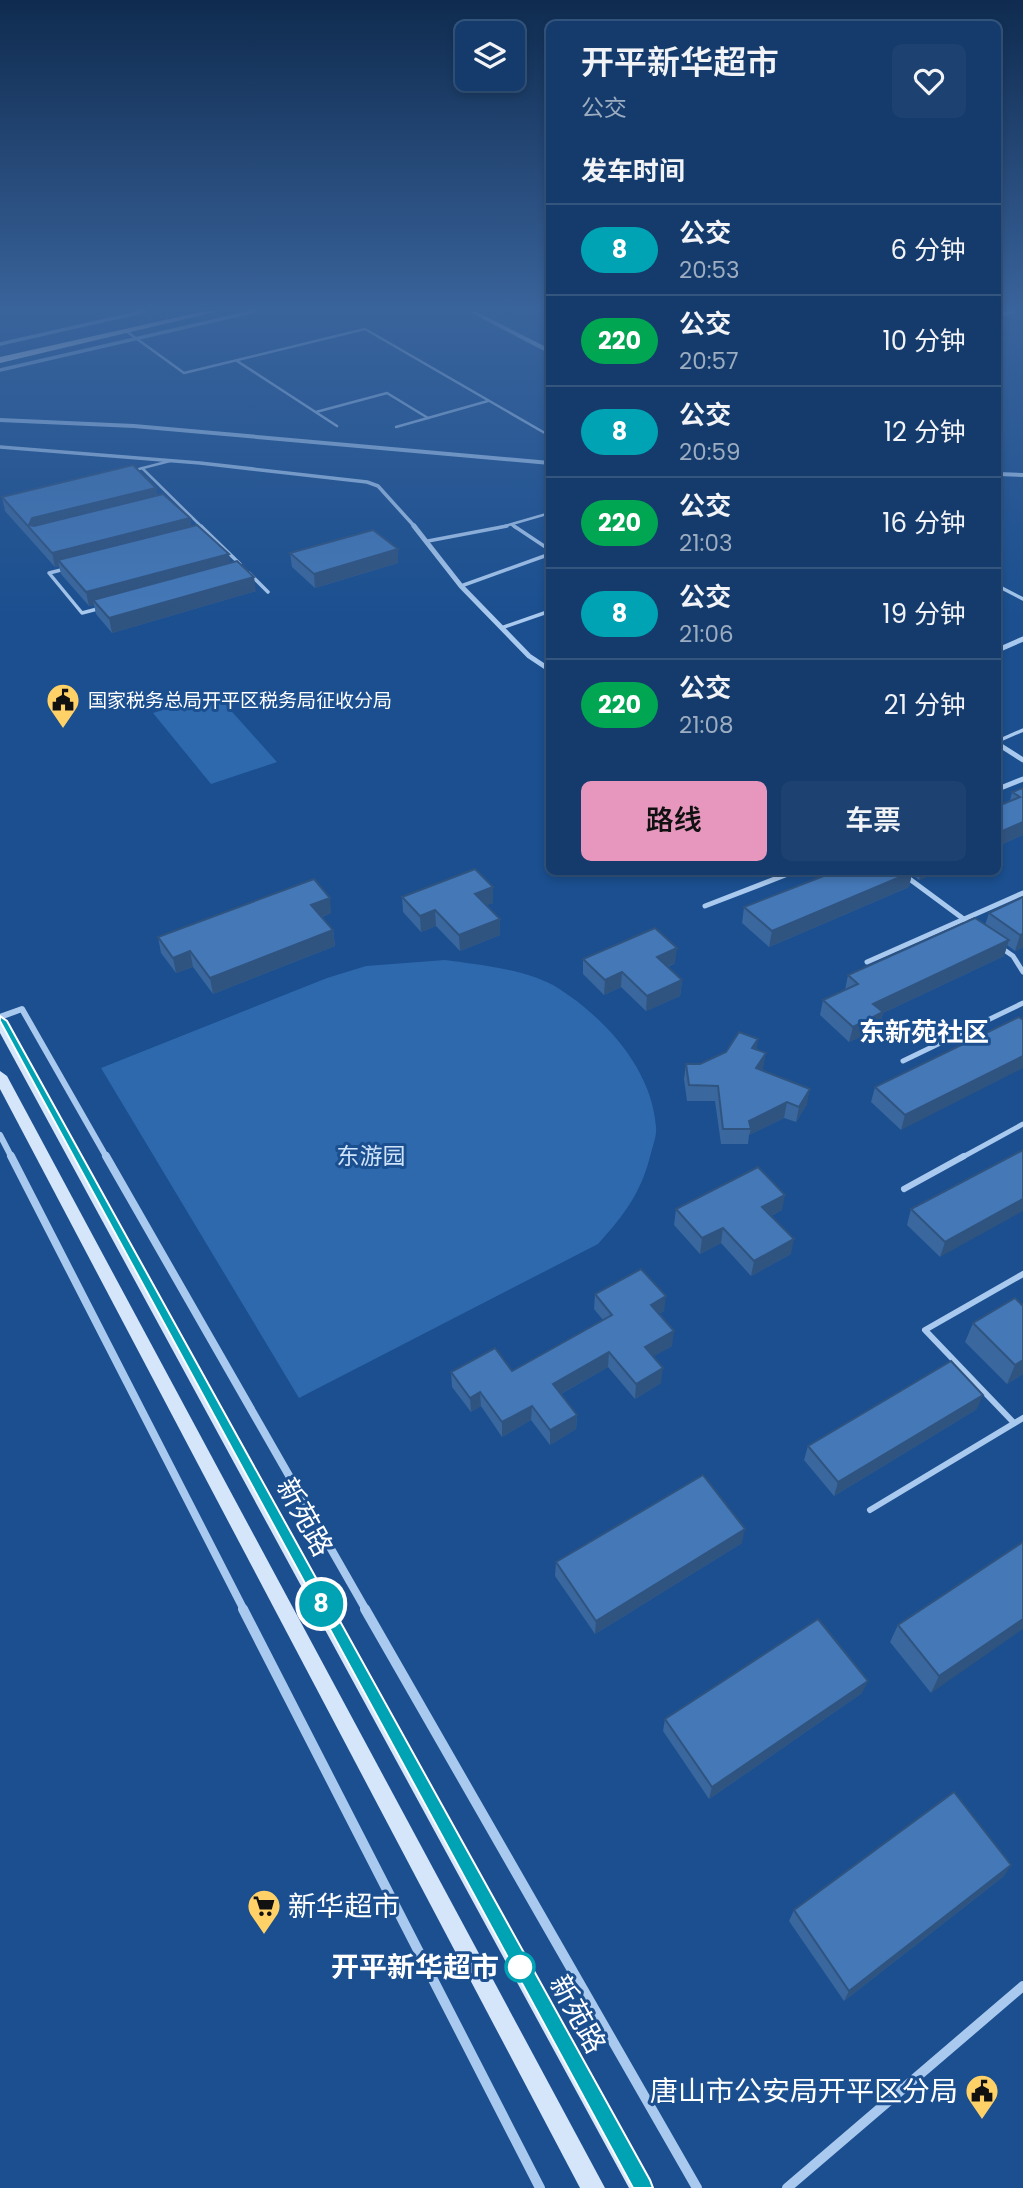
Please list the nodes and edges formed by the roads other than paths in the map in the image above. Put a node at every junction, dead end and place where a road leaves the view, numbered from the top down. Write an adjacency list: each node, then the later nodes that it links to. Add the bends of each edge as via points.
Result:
1 (318, 413): 7 (lane)
2 (420, 413): 5 (lane)
3 (446, 413): 5 (lane)
4 (510, 413): 9 (lane)
5 (428, 418): 8 (lane)
6 (0, 420): 12 (street, via 134,426)
7 (337, 426)
8 (396, 427)
9 (546, 434)
10 (0, 447): 11 (street)
11 (170, 461): 13 (lane); 23 (street, via 378,485)
12 (546, 463)
13 (142, 468): 14 (lane); 17 (lane)
14 (128, 472)
15 (1001, 474): 16 (street)
16 (1023, 475)
17 (175, 501): 18 (lane); 21 (lane)
18 (162, 504)
19 (546, 514): 20 (lane)
20 (512, 525): 23 (lane); 24 (lane)
21 (207, 532): 22 (lane); 29 (lane)
22 (194, 536)
23 (428, 541): 27 (street)
24 (546, 549)
25 (546, 554): 27 (lane)
26 (75, 566): 31 (lane, via 49,573 82,613)
27 (461, 586): 33 (street)
28 (1001, 588): 30 (lane)
29 (268, 592)
30 (1023, 599)
31 (109, 606)
32 (546, 612): 33 (lane)
33 (504, 627): 36 (street, via 529,656)
34 (1023, 639): 35 (street)
35 (1001, 649)
36 (546, 667)
37 (1023, 730): 38 (lane)
38 (1001, 741)
39 (1001, 745): 40 (street)
40 (1023, 760)
41 (1023, 779): 42 (street)
42 (1001, 788)
43 (785, 875): 46 (lane)
44 (904, 875): 47 (lane)
45 (1023, 893): 47 (lane)
46 (705, 906)
47 (963, 919): 48 (lane); 50 (lane)
48 (973, 926)
49 (993, 941): 51 (lane, via 1013,956)
50 (867, 962)
51 (1023, 972)
52 (1023, 1003): 54 (lane)
53 (0, 1019): 66 (main road, 新苑路); 67 (street, via 22,1009)
54 (903, 1061)
55 (0, 1076): 65 (main road)
56 (1023, 1124): 58 (lane)
57 (0, 1135): 64 (street)
58 (904, 1189)
59 (1023, 1274): 61 (lane, via 925,1330)
60 (1023, 1418): 61 (lane)
61 (1014, 1423): 62 (lane)
62 (870, 1510)
63 (1023, 1986): 68 (street)
64 (540, 2188)
65 (593, 2188)
66 (642, 2188)
67 (697, 2188)
68 (787, 2188)

